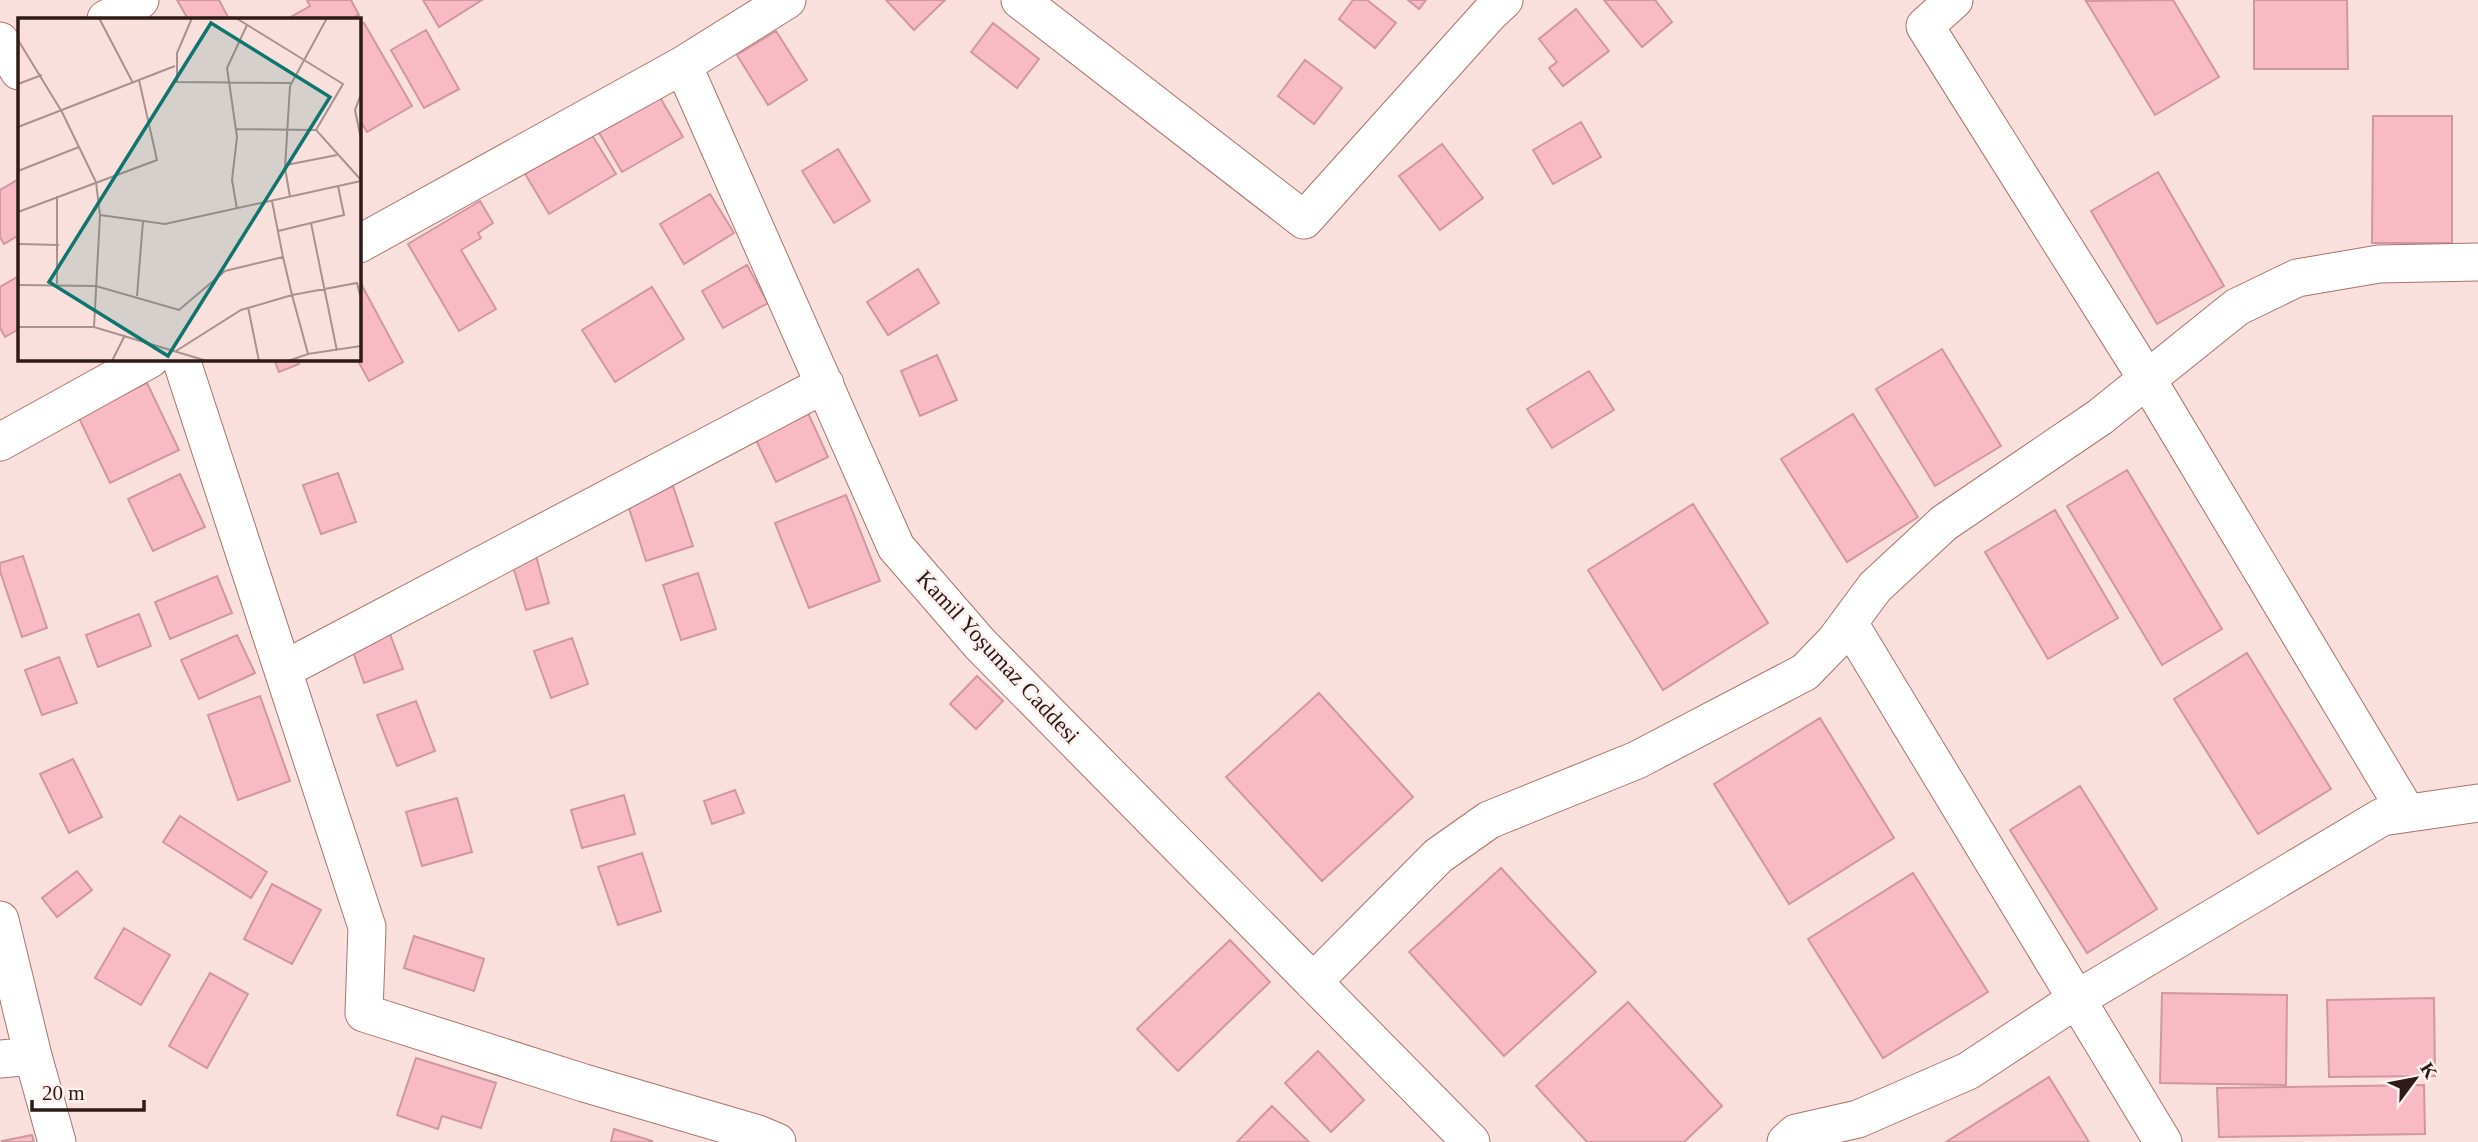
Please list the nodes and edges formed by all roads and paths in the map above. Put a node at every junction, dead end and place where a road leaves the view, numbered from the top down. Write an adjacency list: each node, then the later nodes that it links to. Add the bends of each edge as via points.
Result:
1 (140, 0): 6 (street)
2 (787, 0): 7 (street)
3 (1020, 0): 4 (street, via 1304,220)
4 (1504, 0)
5 (1954, 0): 12 (street, via 1925,26)
6 (108, 18)
7 (683, 65): 8 (street); 13 (street, Kamil Yoşumaz Caddesi)
8 (360, 243)
9 (2478, 262): 12 (street, via 2379,264 2297,278 2237,307)
10 (148, 360): 14 (street)
11 (181, 360): 16 (street)
12 (2147, 379): 15 (street, via 2100,417 1944,523 1875,587); 18 (street)
13 (825, 384): 16 (street); 20 (street, Kamil Yoşumaz Caddesi, via 896,547 980,644)
14 (0, 442)
15 (1849, 622): 20 (street, via 1805,672 1637,760 1489,820 1438,856); 21 (street)
16 (283, 670): 25 (street, via 368,927 364,1013)
17 (2478, 803): 18 (street)
18 (2407, 813): 21 (street, via 2382,817)
19 (0, 920): 22 (street)
20 (1313, 982): 26 (street, Kamil Yoşumaz Caddesi)
21 (2077, 999): 23 (street, via 1968,1071); 28 (street)
22 (16, 1058): 24 (street)
23 (1827, 1135): 27 (street, via 1796,1133)
24 (57, 1142)
25 (777, 1142)
26 (1471, 1142)
27 (1786, 1142)
28 (2163, 1142)

